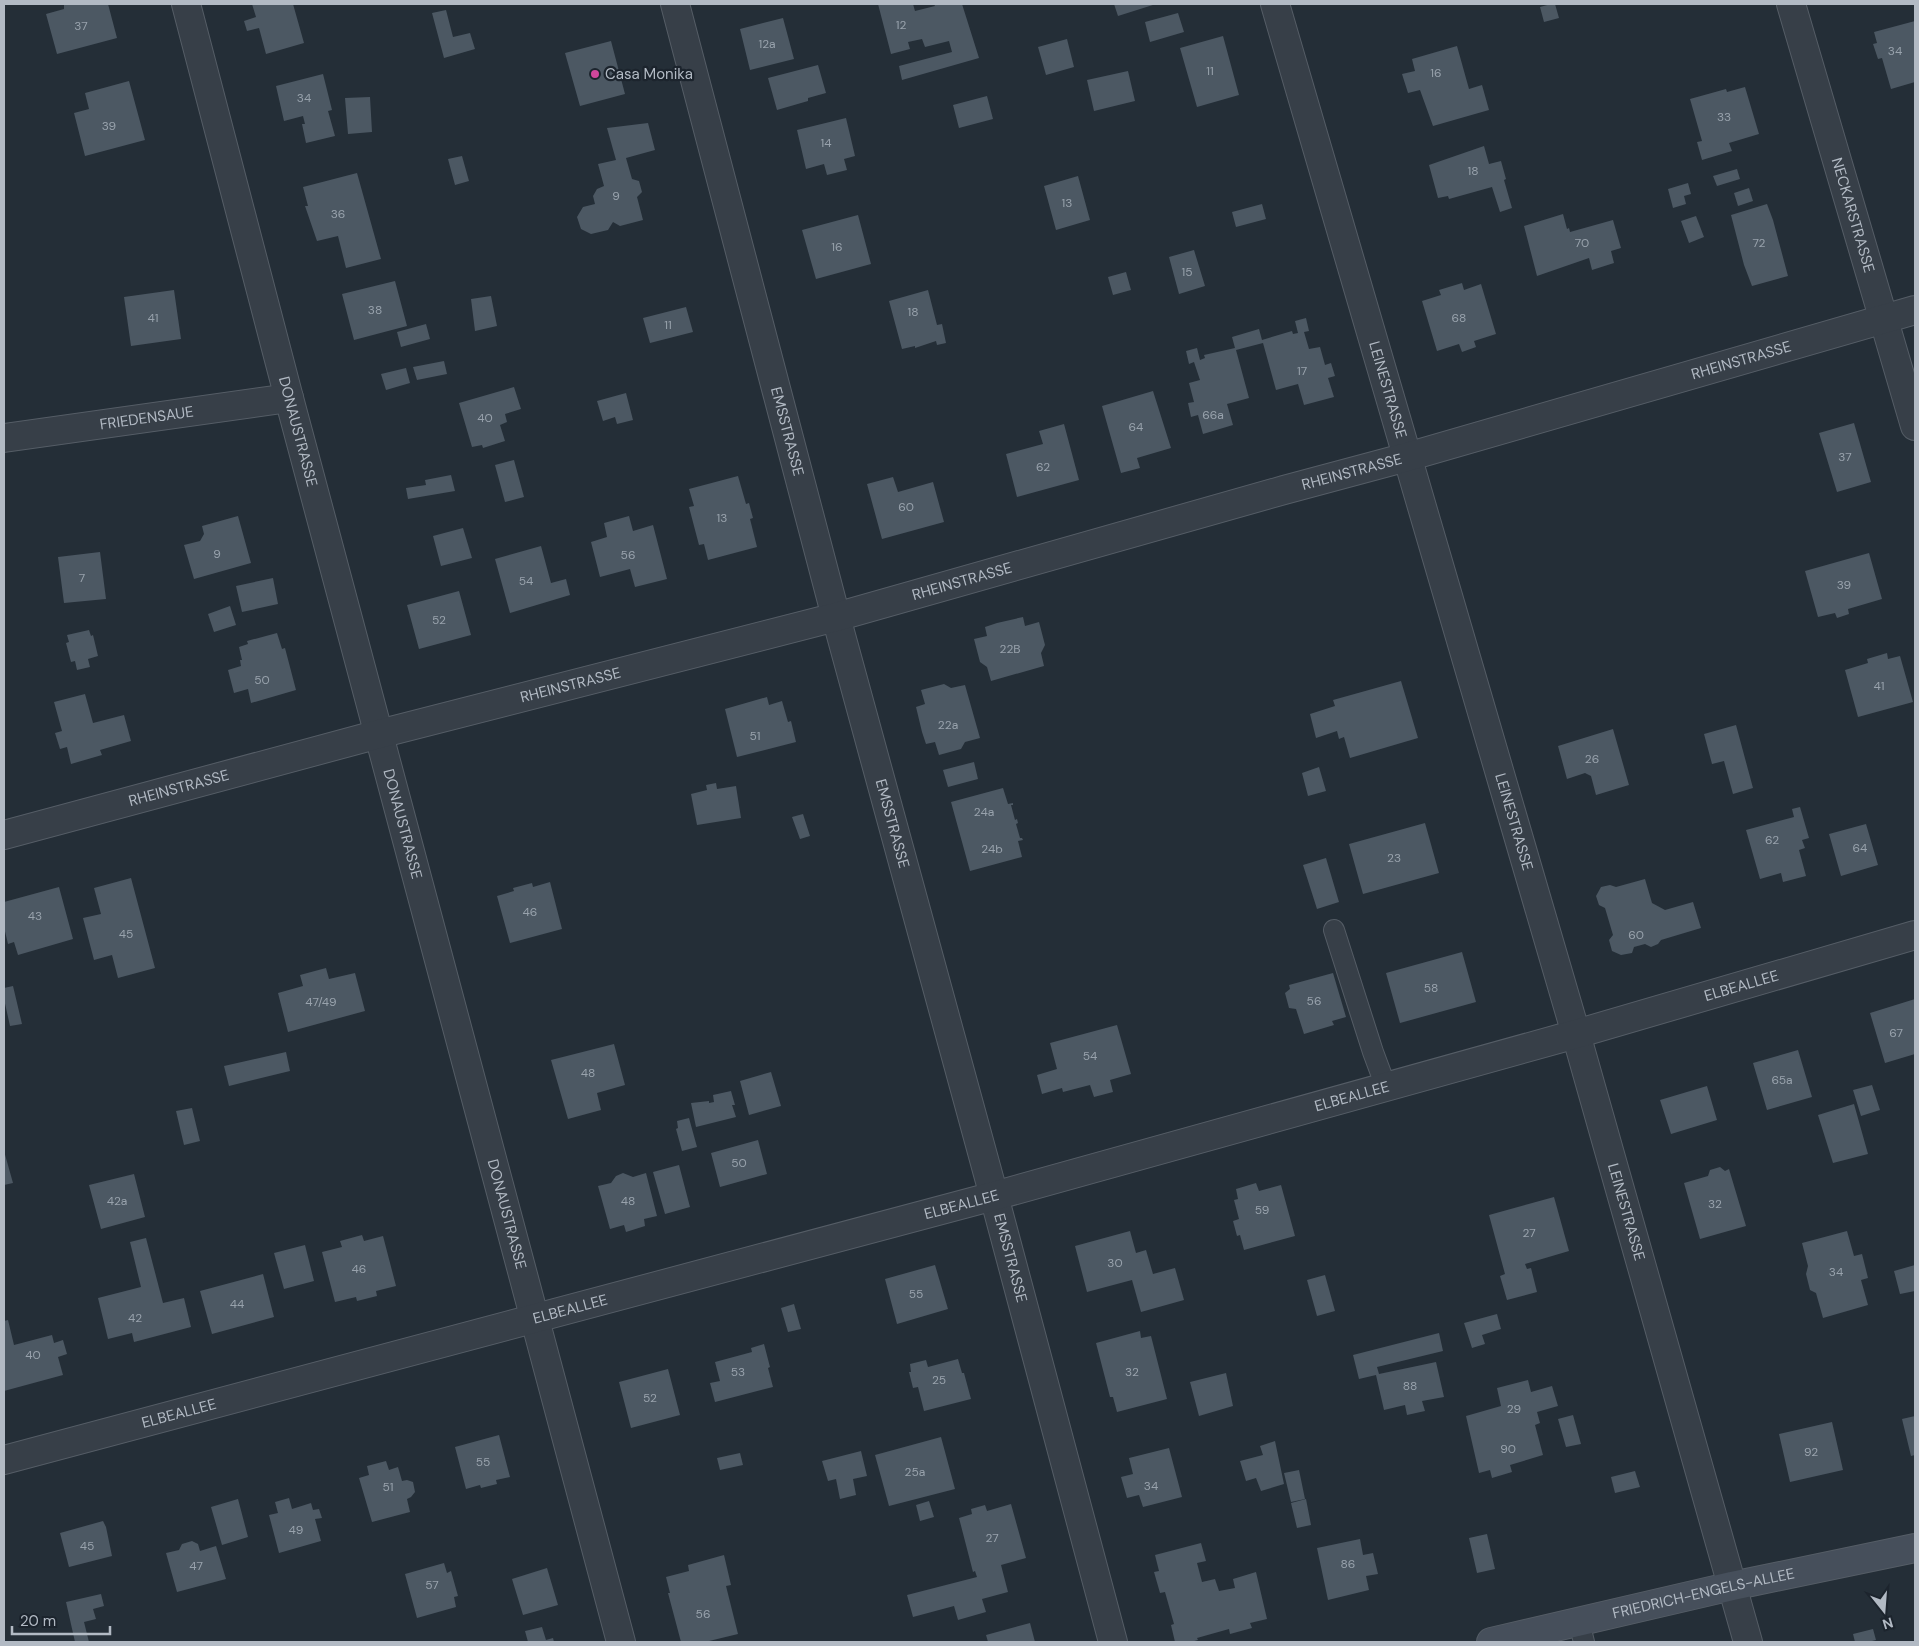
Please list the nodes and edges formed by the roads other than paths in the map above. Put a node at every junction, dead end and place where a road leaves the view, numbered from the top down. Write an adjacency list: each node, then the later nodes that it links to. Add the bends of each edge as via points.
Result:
1 (186, 4): 7 (street, DONAUSTRASSE)
2 (675, 4): 11 (street, EMSSTRASSE)
3 (1275, 4): 10 (street, LEINESTRASSE)
4 (1791, 4): 6 (street, NECKARSTRASSE)
5 (1915, 310): 6 (street, RHEINSTRASSE)
6 (1884, 319): 8 (street, NECKARSTRASSE); 10 (street, RHEINSTRASSE)
7 (289, 398): 9 (street, FRIEDENSAUE); 12 (street, DONAUSTRASSE)
8 (1915, 426)
9 (4, 438)
10 (1407, 457): 11 (street, RHEINSTRASSE); 16 (street, LEINESTRASSE)
11 (836, 617): 12 (street, RHEINSTRASSE); 18 (street, EMSSTRASSE)
12 (379, 734): 13 (street, RHEINSTRASSE); 19 (street, DONAUSTRASSE)
13 (4, 835)
14 (1334, 930): 17 (lane)
15 (1915, 935): 16 (street, ELBEALLEE)
16 (1576, 1034): 17 (street, ELBEALLEE); 22 (street, LEINESTRASSE)
17 (1386, 1087): 18 (street, ELBEALLEE)
18 (994, 1196): 19 (street, ELBEALLEE); 25 (street, EMSSTRASSE)
19 (534, 1318): 20 (street, ELBEALLEE); 24 (street, DONAUSTRASSE)
20 (4, 1460)
21 (1915, 1548): 22 (street, FRIEDRICH-ENGELS-ALLEE)
22 (1732, 1586): 23 (street, FRIEDRICH-ENGELS-ALLEE); 27 (street, LEINESTRASSE)
23 (1582, 1632): 26 (street, FRIEDRICH-ENGELS-ALLEE)
24 (621, 1642)
25 (1113, 1642)
26 (1491, 1642)
27 (1748, 1642)

